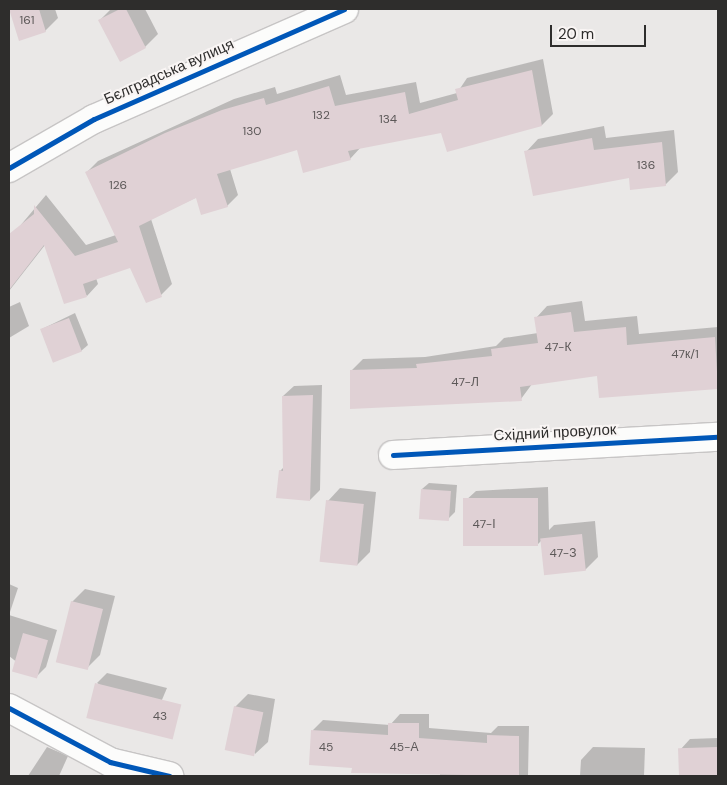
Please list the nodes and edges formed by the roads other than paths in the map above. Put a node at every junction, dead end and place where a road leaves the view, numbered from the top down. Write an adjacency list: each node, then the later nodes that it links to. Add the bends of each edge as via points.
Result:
1 (346, 9): 2 (street, Бєлградська вулиця, via 94,119)
2 (9, 168)
3 (718, 437): 4 (street, Східний провулок)
4 (393, 455)
5 (9, 708): 6 (street, via 110,762)
6 (169, 776)

